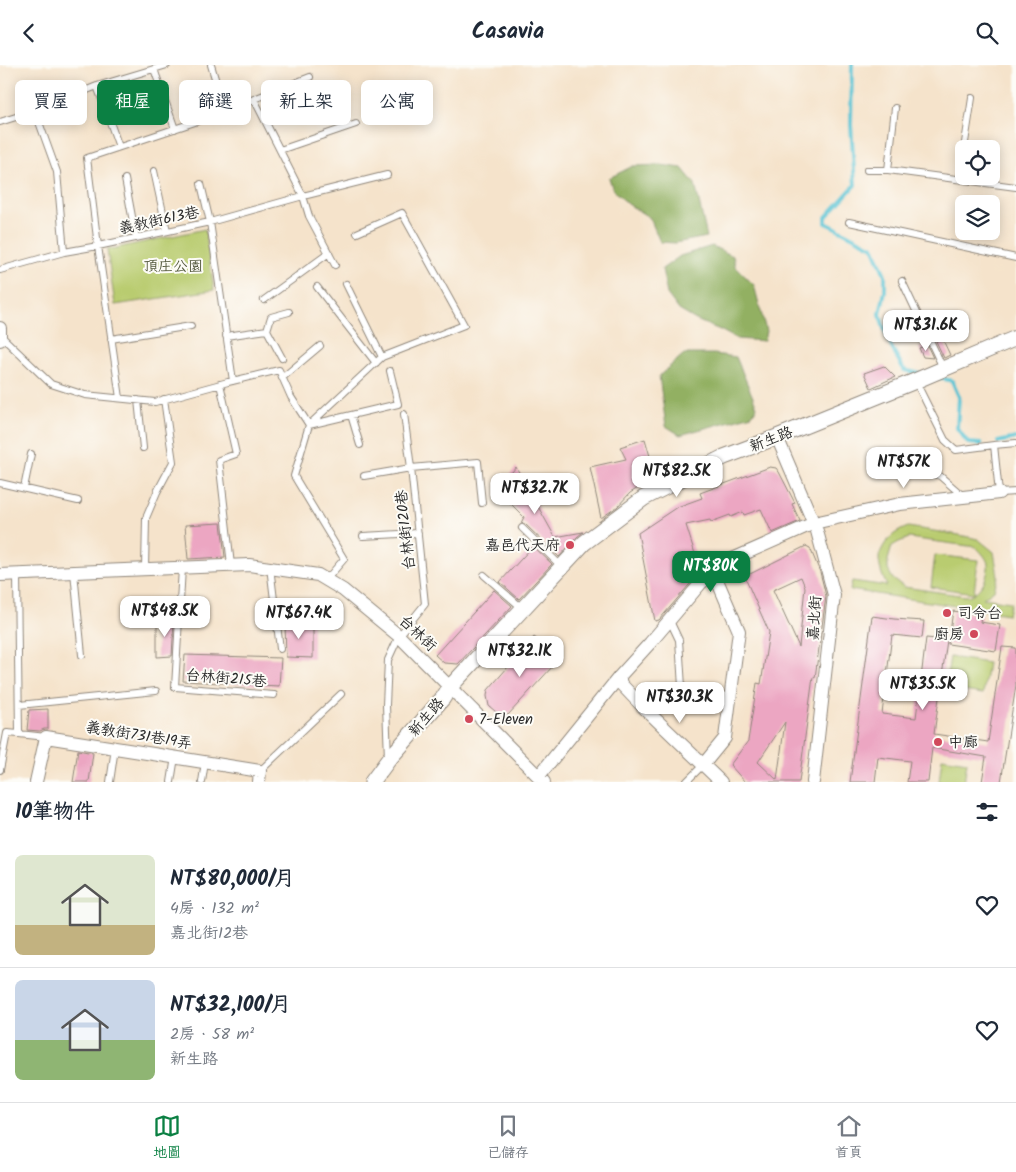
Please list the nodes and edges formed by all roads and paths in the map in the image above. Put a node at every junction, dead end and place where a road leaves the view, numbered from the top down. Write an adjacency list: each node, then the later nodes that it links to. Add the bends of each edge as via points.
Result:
1 (167, 65): 3 (lane)
2 (211, 65): 6 (lane)
3 (154, 69): 5 (lane); 19 (lane)
4 (310, 77): 9 (lane)
5 (117, 80)
6 (215, 80)
7 (97, 86): 8 (lane)
8 (87, 90)
9 (254, 99): 11 (lane); 22 (lane)
10 (972, 99): 20 (lane)
11 (251, 100)
12 (896, 108): 24 (lane)
13 (15, 117): 14 (lane)
14 (0, 122)
15 (356, 124): 22 (lane)
16 (40, 125): 39 (lane, via 57,172)
17 (111, 125): 21 (lane)
18 (187, 125): 19 (lane)
19 (175, 129): 21 (lane)
20 (966, 140)
21 (119, 147): 38 (lane, via 87,158)
22 (280, 149): 32 (lane)
23 (867, 170): 24 (lane)
24 (888, 170): 27 (lane)
25 (154, 171): 35 (lane)
26 (387, 175): 32 (lane, 義教街613巷)
27 (955, 178)
28 (125, 179): 37 (lane)
29 (201, 184): 33 (lane)
30 (1000, 185): 31 (lane)
31 (1016, 187)
32 (303, 196): 33 (lane, 義教街613巷); 40 (lane, via 309,216)
33 (210, 222): 35 (lane, 義教街613巷); 52 (lane)
34 (849, 222): 41 (lane)
35 (167, 231): 37 (lane, 義教街613巷)
36 (358, 233): 56 (lane, via 402,213 464,325)
37 (136, 238): 38 (lane, 義教街613巷)
38 (98, 246): 39 (lane, 義教街613巷); 54 (lane)
39 (64, 252): 43 (lane, 義教街613巷)
40 (329, 253): 42 (lane); 47 (lane)
41 (1016, 258)
42 (335, 265)
43 (0, 270)
44 (902, 281): 59 (lane)
45 (346, 284): 56 (lane)
46 (316, 287): 58 (lane)
47 (264, 300)
48 (289, 312): 50 (lane, via 271,317)
49 (191, 326): 54 (lane)
50 (267, 330): 52 (lane); 57 (lane)
51 (0, 335): 65 (lane, via 51,384 85,395)
52 (226, 336): 62 (lane)
53 (1016, 338): 59 (street, 新生路)
54 (111, 339): 65 (lane)
55 (320, 346): 61 (lane)
56 (382, 357): 58 (lane)
57 (282, 358)
58 (376, 363): 70 (lane)
59 (942, 368): 63 (street, 新生路)
60 (390, 371): 69 (lane, via 398,404)
61 (282, 378): 62 (lane, via 279,369); 70 (lane)
62 (233, 381): 64 (lane)
63 (915, 381): 71 (street, 新生路); 74 (lane, via 945,440 956,450)
64 (220, 384): 66 (lane); 91 (lane, via 236,454 219,460)
65 (120, 398): 67 (lane)
66 (164, 399): 67 (lane, via 155,402); 95 (lane, via 172,462 146,518)
67 (138, 400): 75 (lane)
68 (404, 414): 78 (lane, 台林街120巷)
69 (350, 415): 70 (lane); 73 (lane)
70 (309, 425): 101 (lane, via 294,476 344,559)
71 (777, 437): 87 (street, 嘉北街); 93 (street, 新生路, via 724,457 644,498 584,543)
72 (1016, 443): 74 (lane)
73 (360, 445)
74 (994, 445): 83 (lane)
75 (143, 448)
76 (31, 454): 81 (lane)
77 (879, 458): 84 (lane, via 940,476)
78 (411, 468): 79 (lane); 86 (lane, via 478,461); 89 (lane, 台林街120巷)
79 (364, 476)
80 (0, 483): 81 (lane)
81 (24, 488): 85 (lane)
82 (1016, 492): 83 (lane)
83 (999, 493): 84 (street)
84 (963, 497): 87 (street, via 900,504)
85 (78, 501)
86 (482, 503)
87 (814, 523): 97 (street, via 720,565); 131 (street, 嘉北街, via 834,595)
88 (522, 528): 93 (lane)
89 (418, 533): 90 (lane); 104 (lane, 台林街120巷, via 425,604)
90 (362, 536)
91 (231, 565): 92 (street, 台林街); 94 (street, 台林街)
92 (270, 567): 101 (street, 台林街, via 318,575); 105 (lane)
93 (562, 567): 102 (street, 新生路)
94 (182, 568): 95 (street, 台林街); 111 (lane, 台林街215巷, via 175,687)
95 (145, 569): 96 (street, 台林街)
96 (74, 572): 98 (street, 台林街); 106 (lane)
97 (714, 573): 103 (street, via 701,583); 120 (street, via 739,631 726,738)
98 (18, 574): 99 (street, 台林街); 113 (lane)
99 (0, 575)
100 (484, 575): 102 (lane)
101 (326, 580): 104 (street, 台林街)
102 (523, 609): 108 (street, 新生路)
103 (670, 621): 107 (street); 109 (lane, via 679,640)
104 (400, 636): 108 (street, 台林街); 118 (lane, 台林街120巷, via 388,660)
105 (280, 649)
106 (82, 655)
107 (619, 677): 120 (street, via 621,684 642,706); 123 (street)
108 (450, 687): 118 (street, 新生路); 123 (street, 台林街)
109 (682, 687)
110 (156, 691): 113 (lane)
111 (274, 695)
112 (341, 695): 122 (lane)
113 (19, 705): 114 (lane)
114 (19, 734): 115 (lane); 121 (lane, via 7,733)
115 (46, 737): 116 (street, 義教街731巷19弄); 124 (street)
116 (115, 748): 117 (street, 義教街731巷19弄); 125 (lane)
117 (175, 757): 119 (street, 義教街731巷19弄); 126 (lane)
118 (388, 761): 128 (street, 新生路)
119 (205, 762): 122 (street, 義教街731巷19弄); 127 (lane)
120 (703, 765): 129 (lane); 130 (street)
121 (0, 770)
122 (260, 776)
123 (541, 779)
124 (36, 782)
125 (110, 782)
126 (171, 782)
127 (202, 782)
128 (372, 782)
129 (686, 782)
130 (721, 782)
131 (813, 782)

